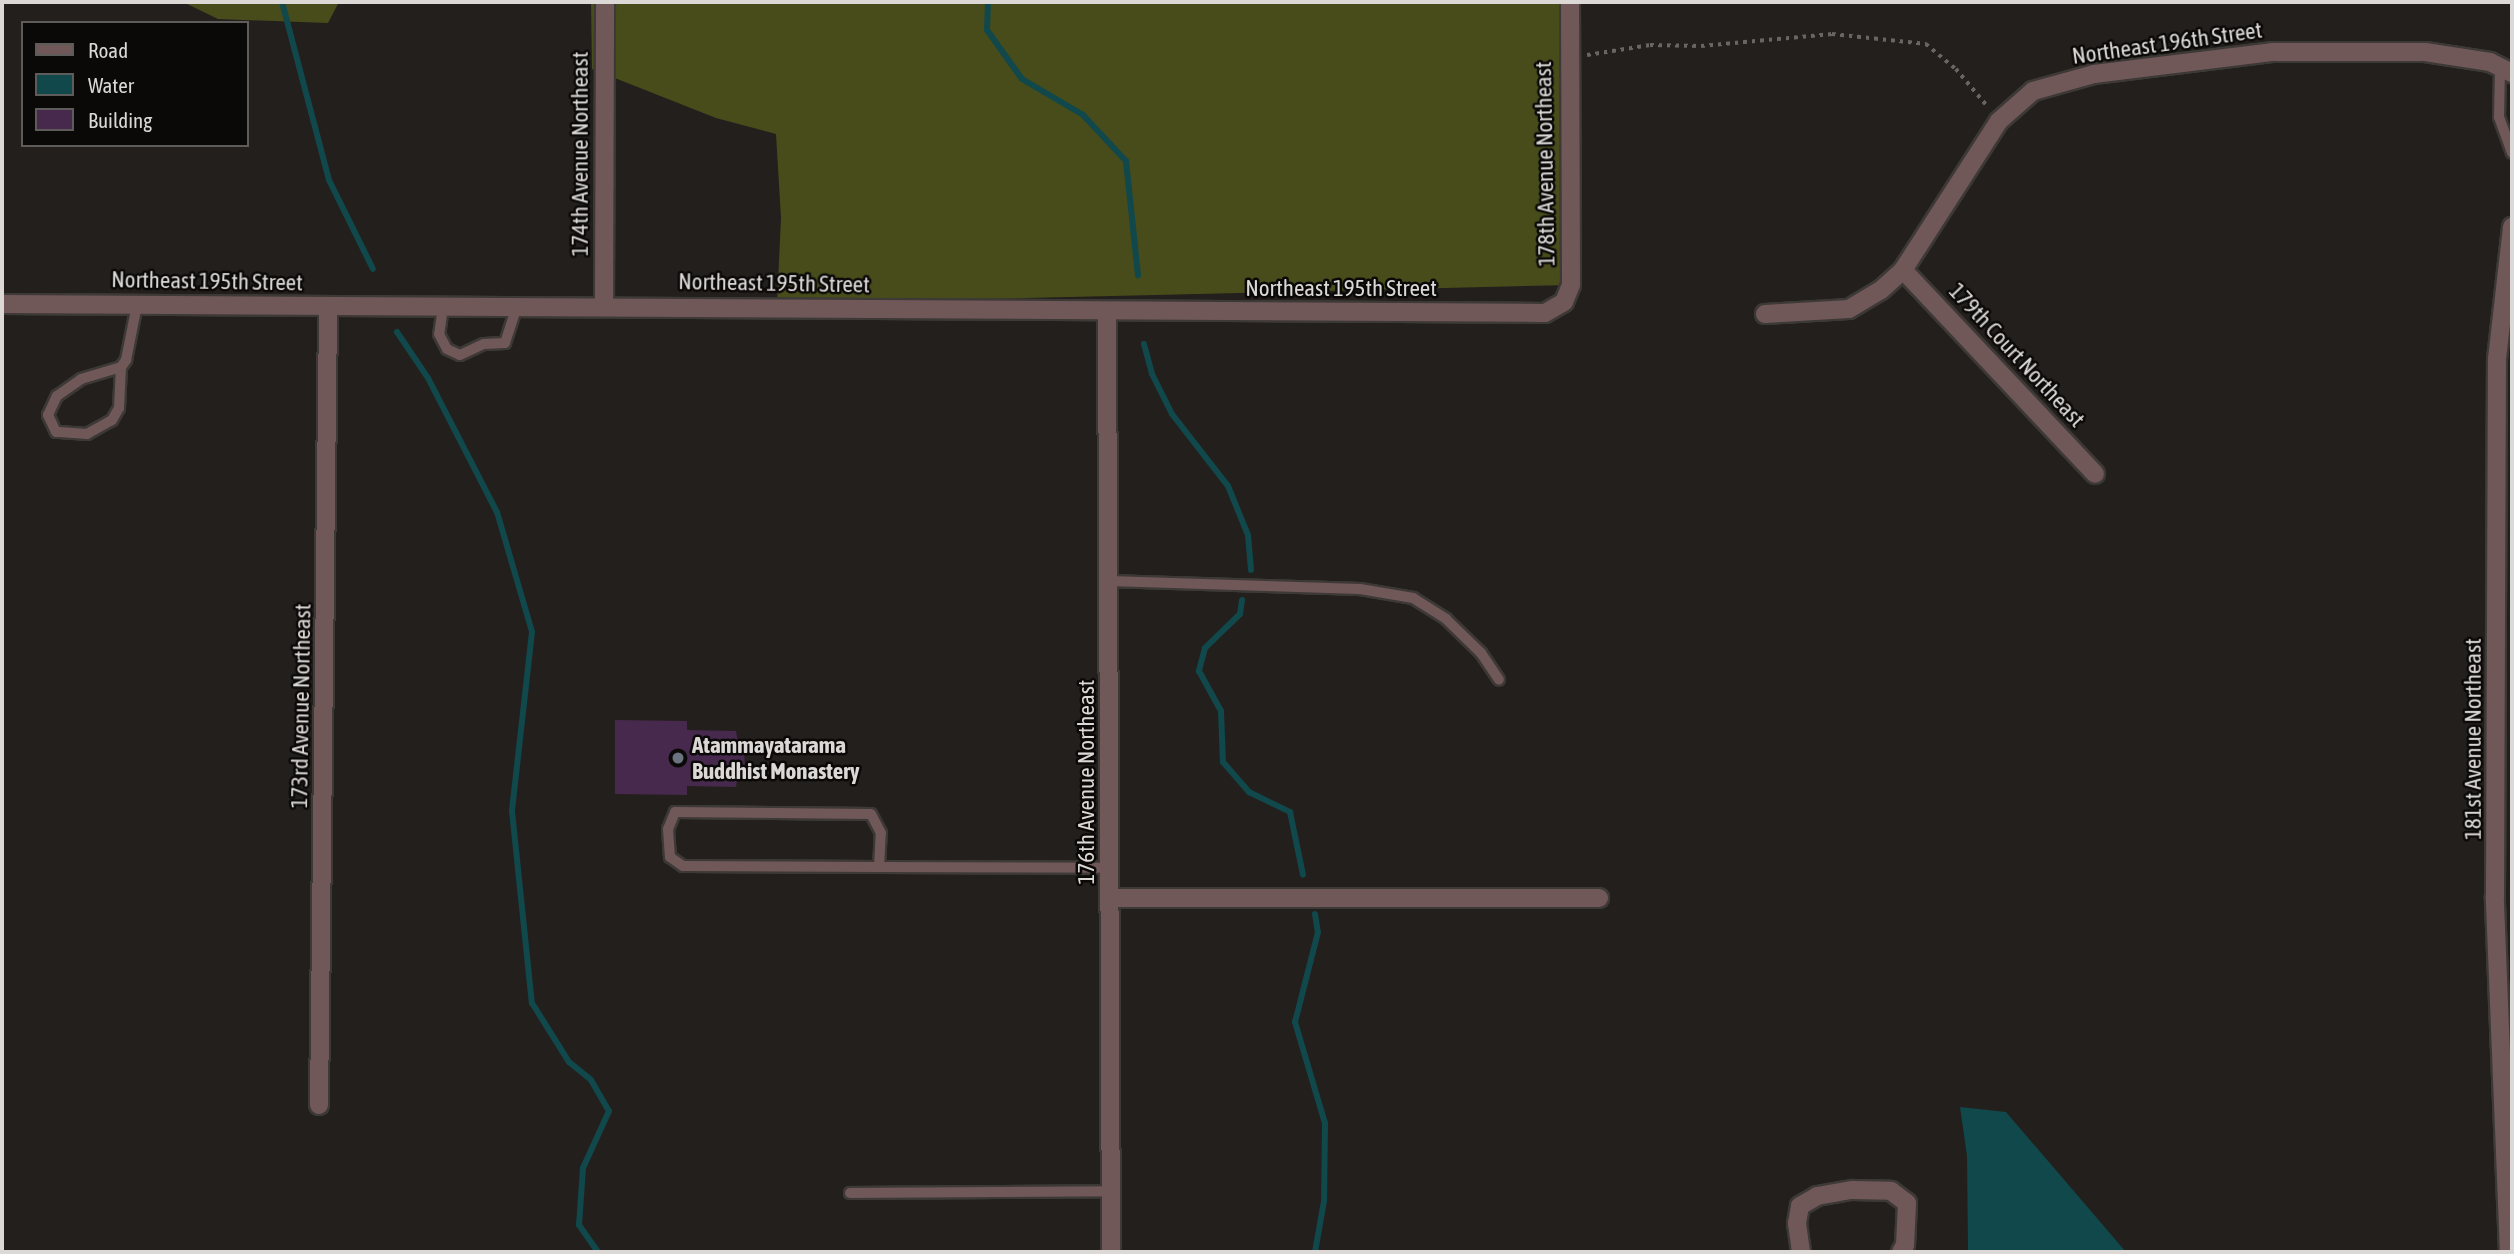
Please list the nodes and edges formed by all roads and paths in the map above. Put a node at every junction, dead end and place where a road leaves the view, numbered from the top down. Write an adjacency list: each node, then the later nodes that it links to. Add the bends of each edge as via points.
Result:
1 (605, 2): 11 (street, 174th Avenue Northeast)
2 (1570, 2): 3 (street, 178th Avenue Northeast)
3 (1567, 58): 5 (path, via 1650,45 1701,46 1832,34 1926,44 1956,69); 16 (street, 178th Avenue Northeast, via 1571,285 1564,302)
4 (2506, 70): 5 (street, Northeast 196th Street, via 2425,52 2272,52 2094,74 2033,91); 6 (lane, via 2499,117)
5 (1999, 121): 8 (street, Northeast 196th Street)
6 (2512, 153)
7 (2512, 227): 32 (street, 181st Avenue Northeast, via 2497,359 2495,896)
8 (1903, 270): 17 (street, Northeast 196th Street, via 1849,309); 19 (street, 179th Court Northeast)
9 (2, 304): 10 (street, Northeast 195th Street)
10 (137, 305): 12 (street, Northeast 195th Street); 18 (lane)
11 (604, 306): 14 (street, Northeast 195th Street); 15 (street, Northeast 195th Street)
12 (328, 307): 13 (street, Northeast 195th Street); 26 (street, 173rd Avenue Northeast)
13 (443, 307): 14 (street, Northeast 195th Street); 14 (lane, via 439,334 447,349 460,355 484,344 505,343)
14 (517, 307)
15 (1107, 311): 16 (street, Northeast 195th Street); 20 (street, 176th Avenue Northeast)
16 (1545, 313)
17 (1765, 314)
18 (121, 367): 18 (lane, via 81,379 57,396 48,415 56,432 87,434 112,420 119,408)
19 (2095, 474)
20 (1109, 581): 21 (lane, via 1360,589 1413,598 1446,619 1481,653); 23 (street, 176th Avenue Northeast)
21 (1499, 680)
22 (879, 867): 22 (lane, via 683,866 670,857 668,829 676,812 871,814 881,834); 23 (lane)
23 (1112, 868): 24 (street, 176th Avenue Northeast)
24 (1112, 898): 25 (street); 27 (street, 176th Avenue Northeast)
25 (1599, 898)
26 (319, 1105)
27 (1111, 1191): 28 (lane); 29 (street, 176th Avenue Northeast)
28 (850, 1193)
29 (1111, 1252)
30 (1801, 1252): 31 (street, via 1800,1206 1817,1196 1852,1191 1891,1191 1907,1203 1905,1245)
31 (1900, 1252)
32 (2509, 1252)

